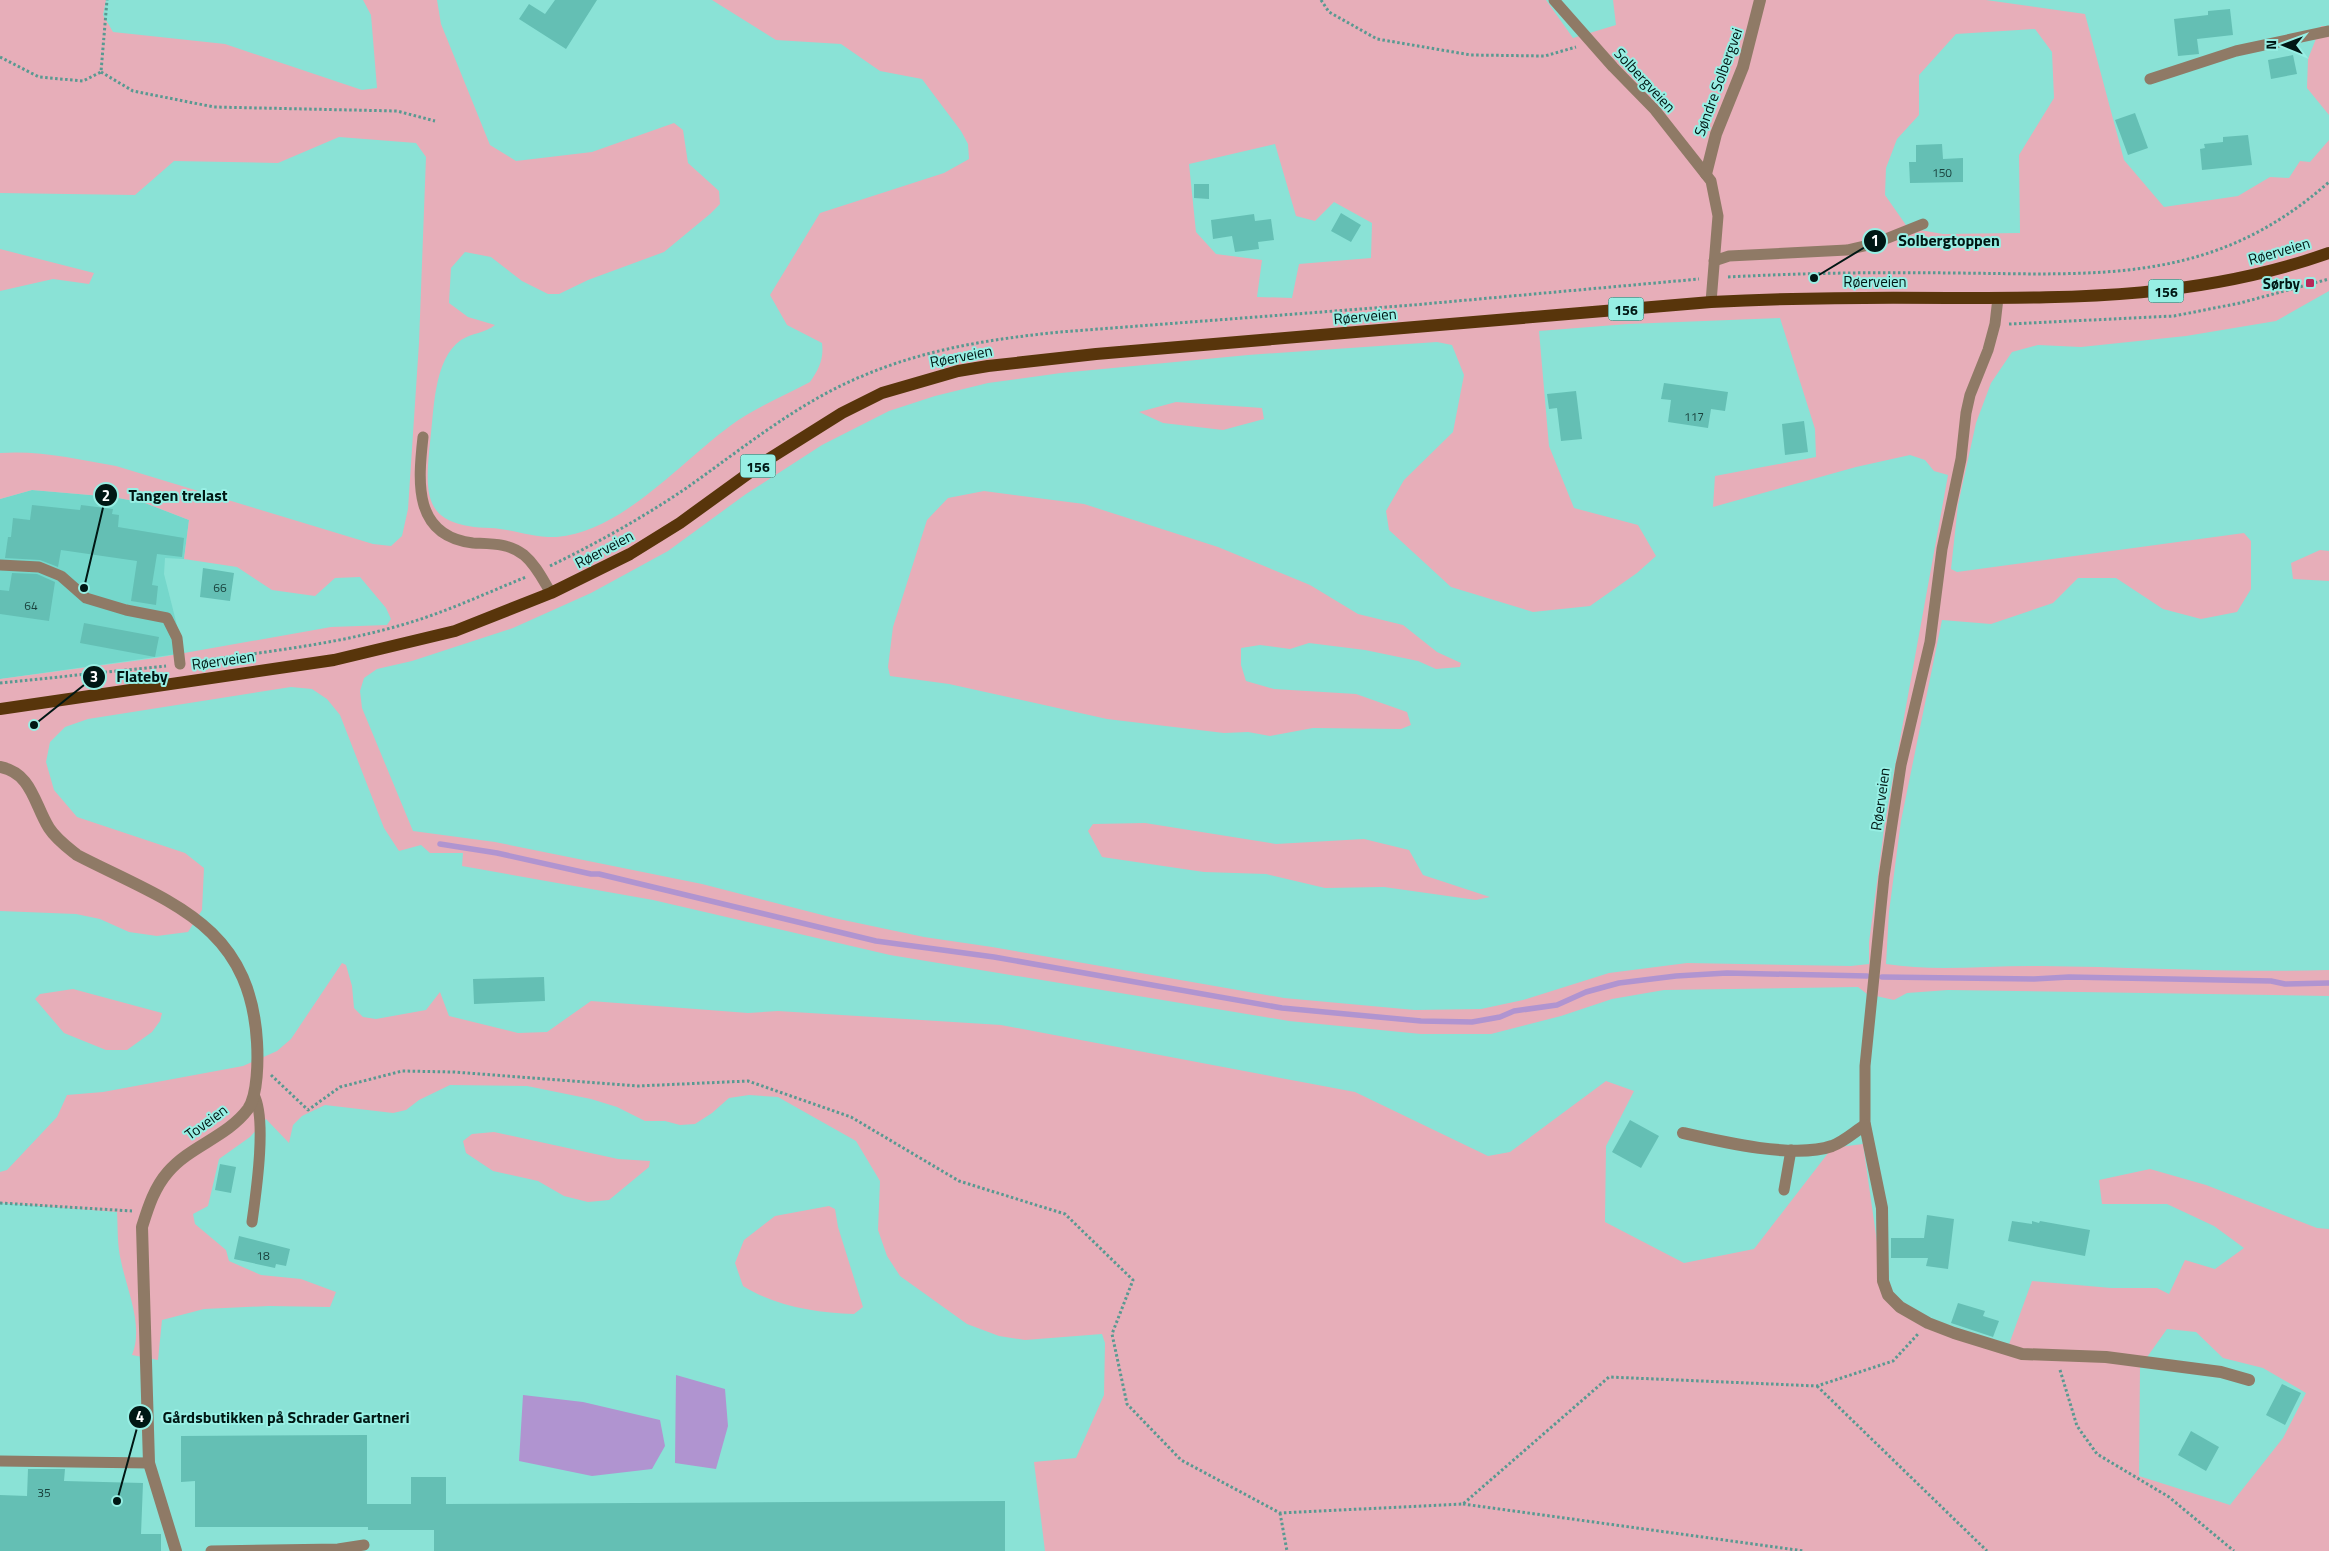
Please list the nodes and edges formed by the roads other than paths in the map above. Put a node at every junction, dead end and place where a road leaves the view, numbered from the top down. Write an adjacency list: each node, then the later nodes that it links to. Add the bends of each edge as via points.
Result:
1 (1554, 0): 5 (lane, Solbergveien, via 1655,110)
2 (1760, 0): 5 (street, Søndre Solbergvei, via 1743,67 1716,134)
3 (2329, 31): 4 (lane, via 2236,51)
4 (2150, 79)
5 (1706, 174): 8 (lane, Solbergveien, via 1717,206)
6 (1923, 224): 8 (lane, via 1860,248 1729,256)
7 (2329, 253): 9 (main road, Røerveien / 156, via 2251,277 2186,289 2082,297)
8 (1714, 261): 10 (lane, Solbergveien)
9 (1998, 298): 10 (main road, Røerveien / 156, via 1861,297); 18 (lane, Røerveien, via 1988,350 1966,413 1930,642 1901,765 1884,877 1865,1066)
10 (1711, 302): 13 (main road, Røerveien / 156, via 1041,359 930,378 882,393 842,412 764,462 680,523 630,554)
11 (423, 437): 13 (lane, via 420,495 430,519 449,536 461,541 502,544 526,556)
12 (0, 565): 14 (lane, via 39,566 61,576 86,598 166,618 177,638)
13 (551, 593): 15 (main road, Røerveien / 156, via 455,631 370,653)
14 (180, 664)
15 (0, 709)
16 (0, 767): 17 (street, Toveien, via 24,778 50,829 77,855 181,908 223,944 243,978 256,1028 258,1062)
17 (254, 1095): 22 (lane, via 258,1103 259,1135); 25 (street, Toveien, via 235,1124 168,1172 155,1190 142,1227)
18 (1865, 1126): 20 (street, via 1831,1146); 23 (street, via 1882,1208 1884,1286 1900,1308 1928,1323 2022,1354 2106,1357 2221,1372)
19 (1684, 1133): 20 (street, via 1721,1142)
20 (1791, 1150): 21 (lane)
21 (1784, 1190)
22 (252, 1222)
23 (2249, 1380)
24 (0, 1461): 25 (lane)
25 (149, 1463): 27 (street, Toveien)
26 (364, 1545): 28 (lane, via 338,1549)
27 (176, 1551)
28 (211, 1551)

